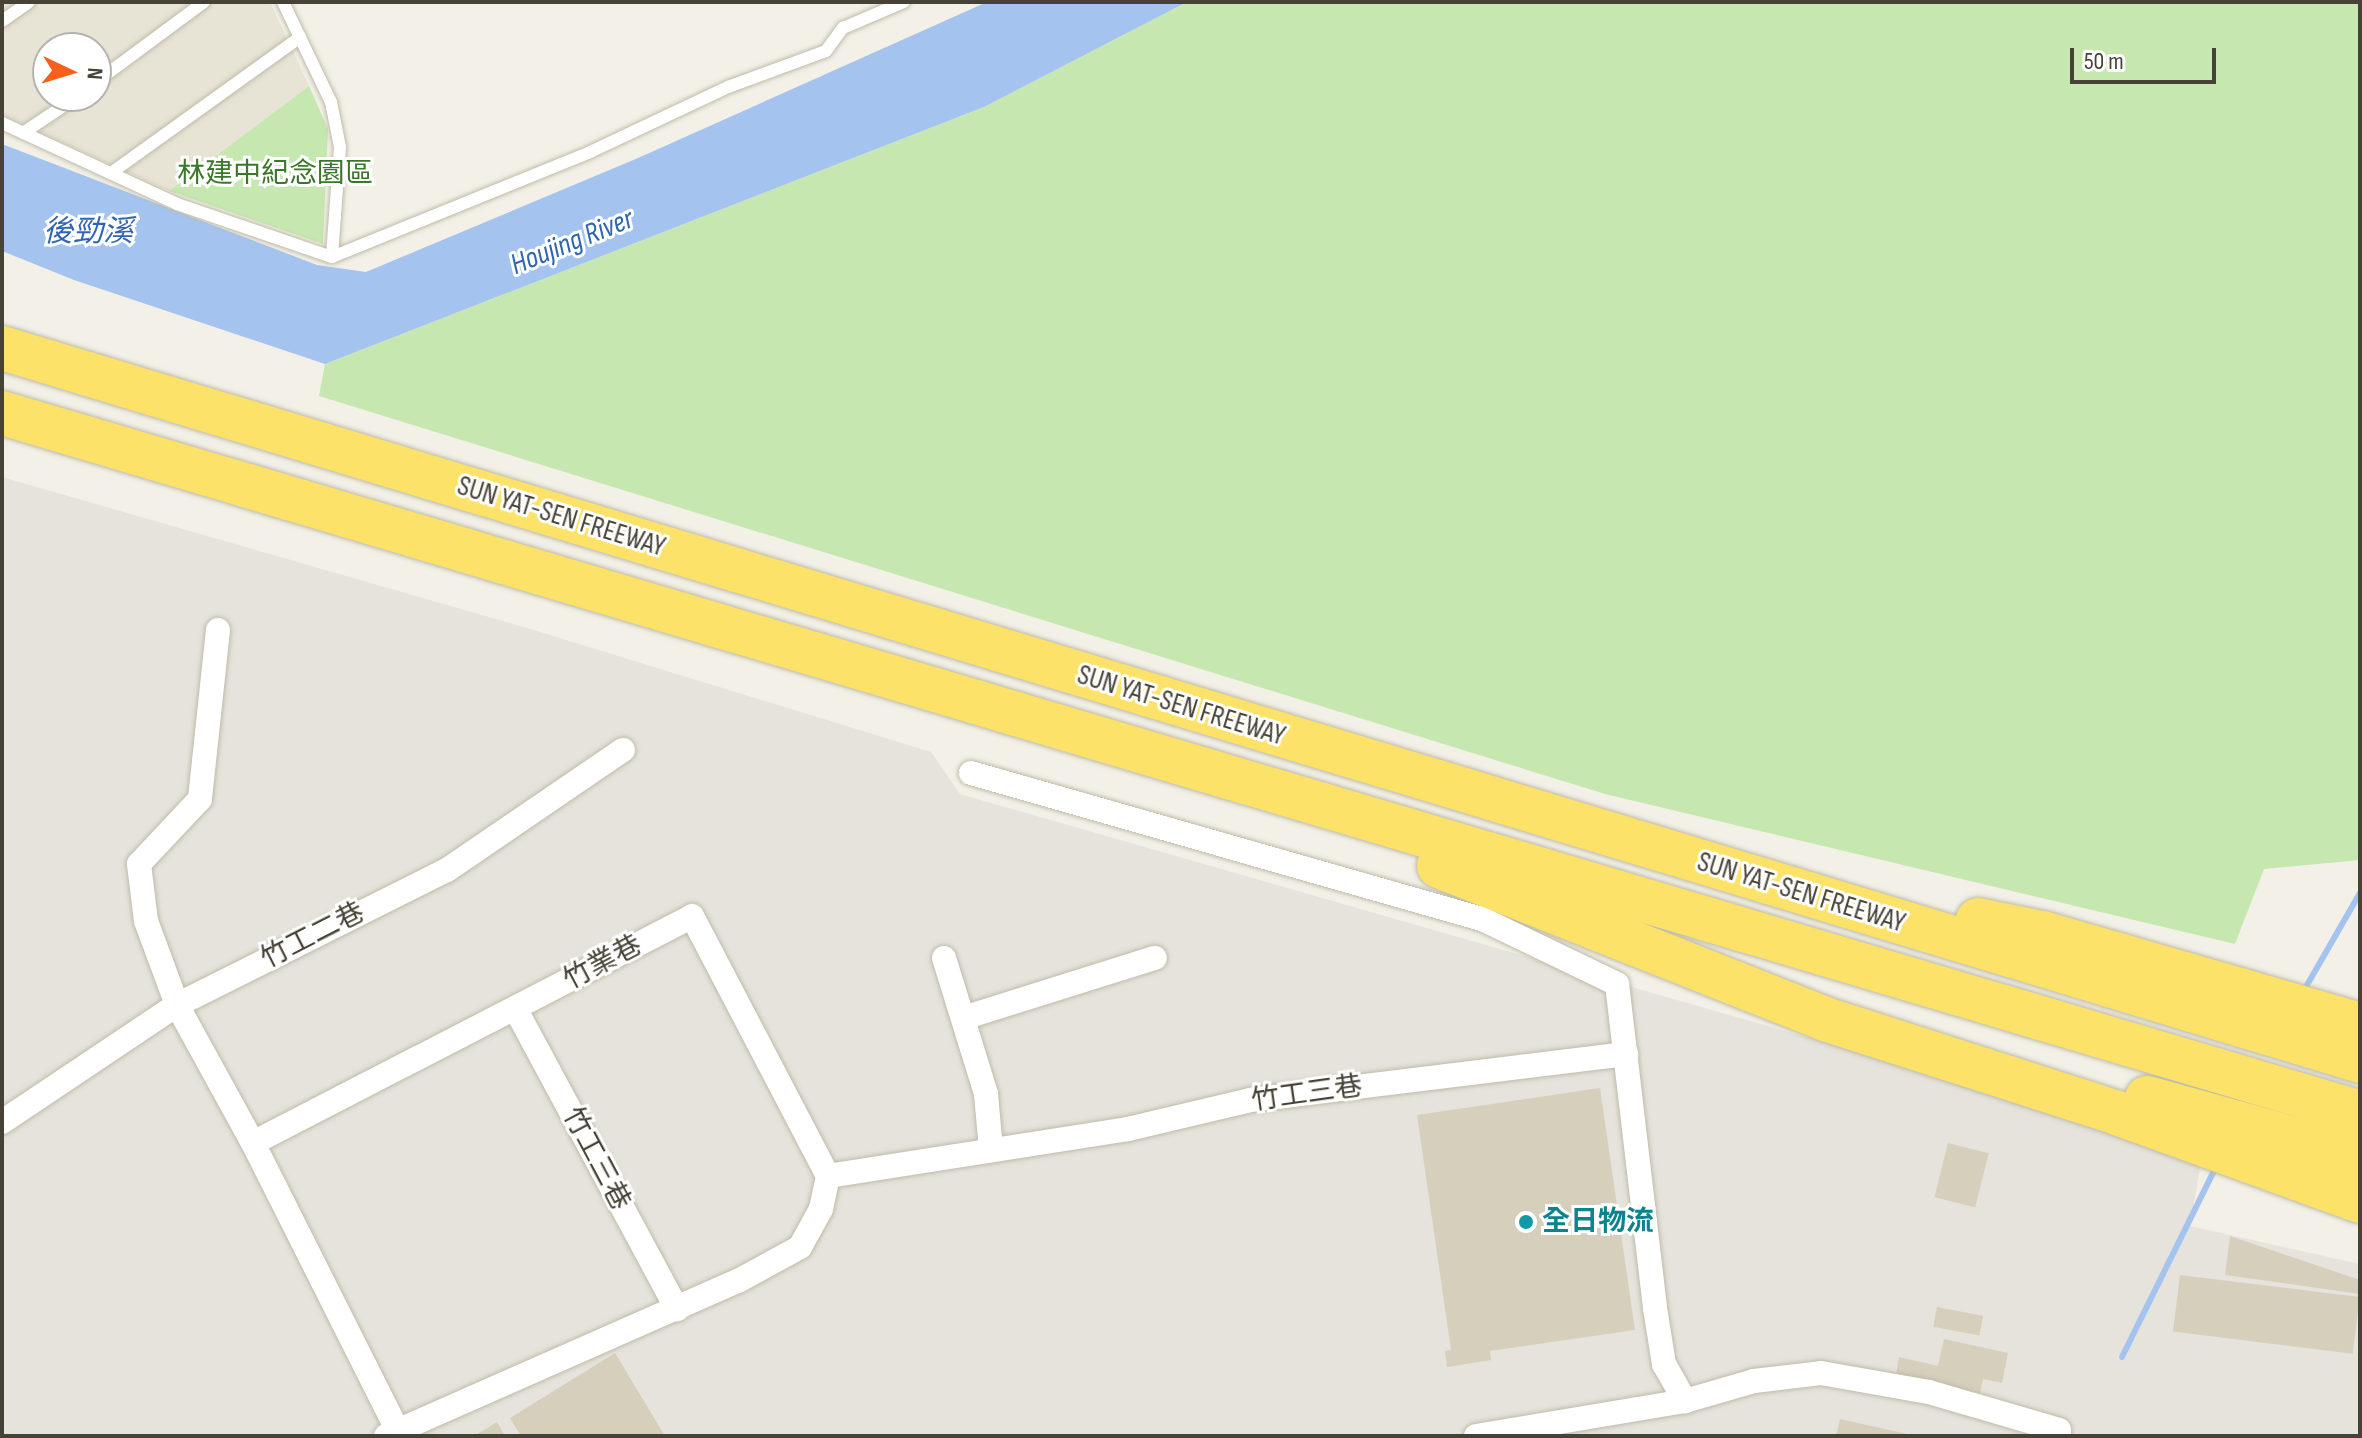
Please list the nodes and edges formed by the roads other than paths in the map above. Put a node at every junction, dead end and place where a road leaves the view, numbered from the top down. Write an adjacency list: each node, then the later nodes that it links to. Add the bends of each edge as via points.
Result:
1 (29, 2): 5 (lane)
2 (204, 2): 7 (lane)
3 (283, 2): 6 (lane)
4 (904, 2): 12 (lane, via 843,28 826,51 728,87 590,152)
5 (2, 21)
6 (300, 37): 11 (lane); 12 (lane, via 331,102 340,147)
7 (112, 70)
8 (54, 112): 10 (lane)
9 (2, 123): 10 (lane)
10 (23, 133): 11 (lane)
11 (111, 173): 12 (lane, via 177,204)
12 (332, 257)
13 (2, 348): 24 (highway, SUN YAT-SEN FREEWAY, via 1674,856 2042,933)
14 (2, 413): 16 (highway, SUN YAT-SEN FREEWAY)
15 (218, 630): 21 (street, via 200,799 139,864 146,921)
16 (1112, 741): 29 (highway, SUN YAT-SEN FREEWAY); 29 (highway, via 1825,1019 1938,1053)
17 (623, 750): 21 (street, 竹工二巷, via 447,870)
18 (971, 773): 26 (street, via 1482,919 1617,984)
19 (944, 958): 23 (street)
20 (1155, 958): 23 (street)
21 (177, 1005): 30 (street, 竹工二巷); 31 (street)
22 (516, 1010): 31 (street, 竹業巷); 34 (street, 竹業巷, via 692,916); 36 (street, 竹工三巷)
23 (963, 1018): 32 (street, via 986,1094)
24 (2288, 1022): 25 (highway); 27 (highway)
25 (2360, 1025)
26 (1626, 1054): 32 (street, 竹工三巷, via 1251,1100 1128,1129); 37 (street, via 1664,1364)
27 (2360, 1061)
28 (2360, 1113): 29 (highway, SUN YAT-SEN FREEWAY)
29 (2242, 1119): 33 (highway); 35 (highway)
30 (2, 1122)
31 (253, 1143): 38 (street)
32 (991, 1150): 34 (street, 竹工三巷)
33 (2360, 1157)
34 (828, 1176): 36 (street, via 821,1209 800,1247)
35 (2360, 1201)
36 (677, 1309): 38 (street)
37 (1685, 1401): 39 (street); 40 (street, via 1754,1381 1821,1373 1929,1392 2059,1430)
38 (392, 1433)
39 (1476, 1436)
40 (2059, 1436)

